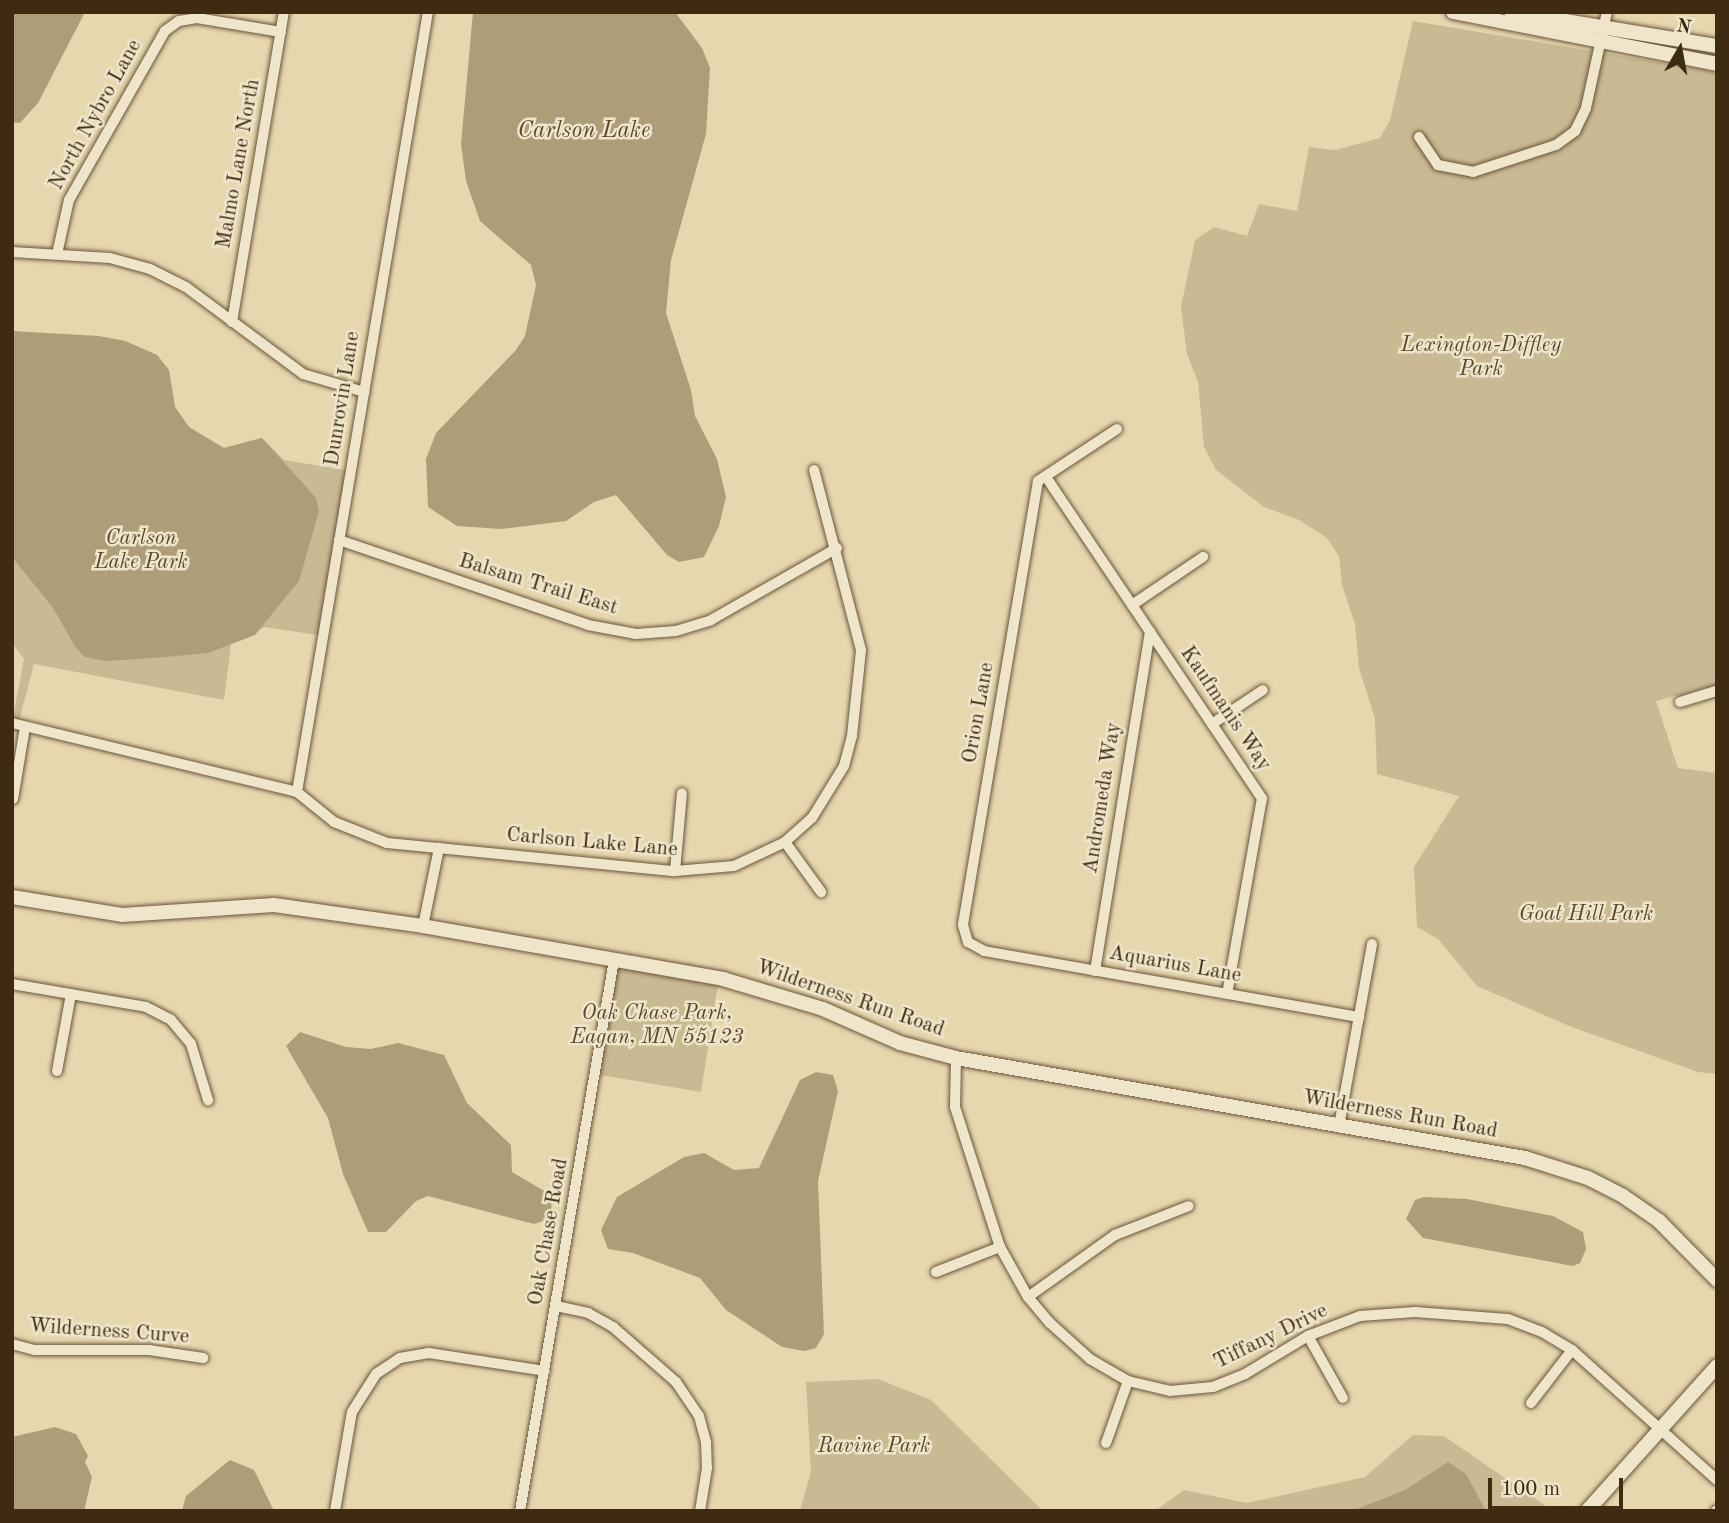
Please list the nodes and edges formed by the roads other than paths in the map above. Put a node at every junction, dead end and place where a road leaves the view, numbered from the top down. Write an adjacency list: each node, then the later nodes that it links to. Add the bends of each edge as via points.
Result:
1 (284, 12): 6 (street, Malmo Lane North)
2 (428, 12): 14 (street, Dunrovin Lane)
3 (1453, 12): 7 (street)
4 (1511, 12): 5 (street)
5 (1606, 20): 7 (street); 8 (street)
6 (281, 32): 12 (street, North Nybro Lane, via 197,18 179,21 165,30 69,200); 13 (street, Malmo Lane North)
7 (1601, 43): 9 (street); 10 (street, via 1587,108 1575,131 1556,145 1473,172 1438,165)
8 (1717, 46)
9 (1717, 64)
10 (1419, 137)
11 (12, 252): 12 (street)
12 (57, 254): 13 (street, via 110,258 150,269 186,288)
13 (232, 322): 14 (street, via 303,374)
14 (364, 392): 18 (street, Dunrovin Lane)
15 (1117, 429): 17 (street)
16 (814, 470): 19 (street, Carlson Lake Lane)
17 (1046, 477): 21 (street, Kaufmanis Way); 39 (street, Orion Lane, via 1038,481 962,925 968,942)
18 (339, 540): 19 (street, Balsam Trail East, via 587,625 636,634 676,631 711,620); 29 (street, Dunrovin Lane)
19 (837, 548): 32 (street, Carlson Lake Lane, via 861,650 852,736 830,794)
20 (1203, 557): 21 (street)
21 (1132, 605): 22 (street, Kaufmanis Way)
22 (1150, 631): 27 (street, Kaufmanis Way); 41 (street, Andromeda Way)
23 (1264, 690): 27 (street)
24 (1717, 691): 25 (street)
25 (1680, 702)
26 (12, 723): 28 (street, Carlson Lake Lane)
27 (1212, 724): 44 (street, Kaufmanis Way, via 1262,798)
28 (25, 727): 29 (street, Carlson Lake Lane); 31 (street)
29 (296, 792): 33 (street, Carlson Lake Lane, via 360,835)
30 (682, 793): 34 (street)
31 (13, 799)
32 (785, 842): 34 (street, Carlson Lake Lane, via 734,866); 35 (street)
33 (439, 848): 34 (street, Carlson Lake Lane); 37 (street)
34 (675, 872)
35 (821, 892)
36 (12, 897): 37 (street, Wilderness Run Road, via 122,915 274,905)
37 (423, 926): 40 (street, Wilderness Run Road)
38 (1372, 944): 45 (street)
39 (984, 951): 41 (street, Aquarius Lane)
40 (614, 960): 46 (street, Wilderness Run Road, via 769,990 900,1043); 55 (street, Oak Chase Road)
41 (1095, 971): 44 (street, Aquarius Lane)
42 (12, 984): 43 (street)
43 (71, 994): 47 (street); 48 (street, via 146,1007 171,1020 191,1044)
44 (1227, 994): 45 (street, Aquarius Lane)
45 (1359, 1017): 49 (street)
46 (956, 1058): 49 (street, Wilderness Run Road); 51 (street, Tiffany Drive, via 955,1107)
47 (57, 1071)
48 (208, 1100)
49 (1339, 1126): 53 (street, Wilderness Run Road, via 1525,1158 1588,1178 1659,1221)
50 (1189, 1206): 54 (street, via 1115,1235)
51 (1000, 1247): 52 (street); 54 (street, Tiffany Drive)
52 (936, 1272)
53 (1717, 1280)
54 (1028, 1297): 62 (street, Tiffany Drive, via 1089,1358)
55 (556, 1306): 61 (street, Oak Chase Road); 70 (street, via 588,1313 613,1327 676,1382 699,1416 706,1442 708,1468)
56 (1308, 1336): 58 (street, Tiffany Drive, via 1360,1316 1415,1311 1507,1320 1542,1332); 62 (street, Tiffany Drive, via 1245,1374 1213,1387 1170,1391); 63 (street)
57 (12, 1344): 59 (street, Wilderness Curve, via 35,1350 149,1350)
58 (1572, 1350): 64 (street); 65 (street, Tiffany Drive)
59 (203, 1358)
60 (1717, 1366): 65 (street)
61 (545, 1371): 68 (street, via 429,1353 400,1358 376,1374 352,1412); 69 (street, Oak Chase Road)
62 (1128, 1381): 66 (street)
63 (1343, 1398)
64 (1531, 1403)
65 (1661, 1429): 67 (street, Tiffany Drive); 71 (street)
66 (1106, 1443)
67 (1717, 1480)
68 (335, 1511)
69 (520, 1511)
70 (700, 1511)
71 (1587, 1511)

